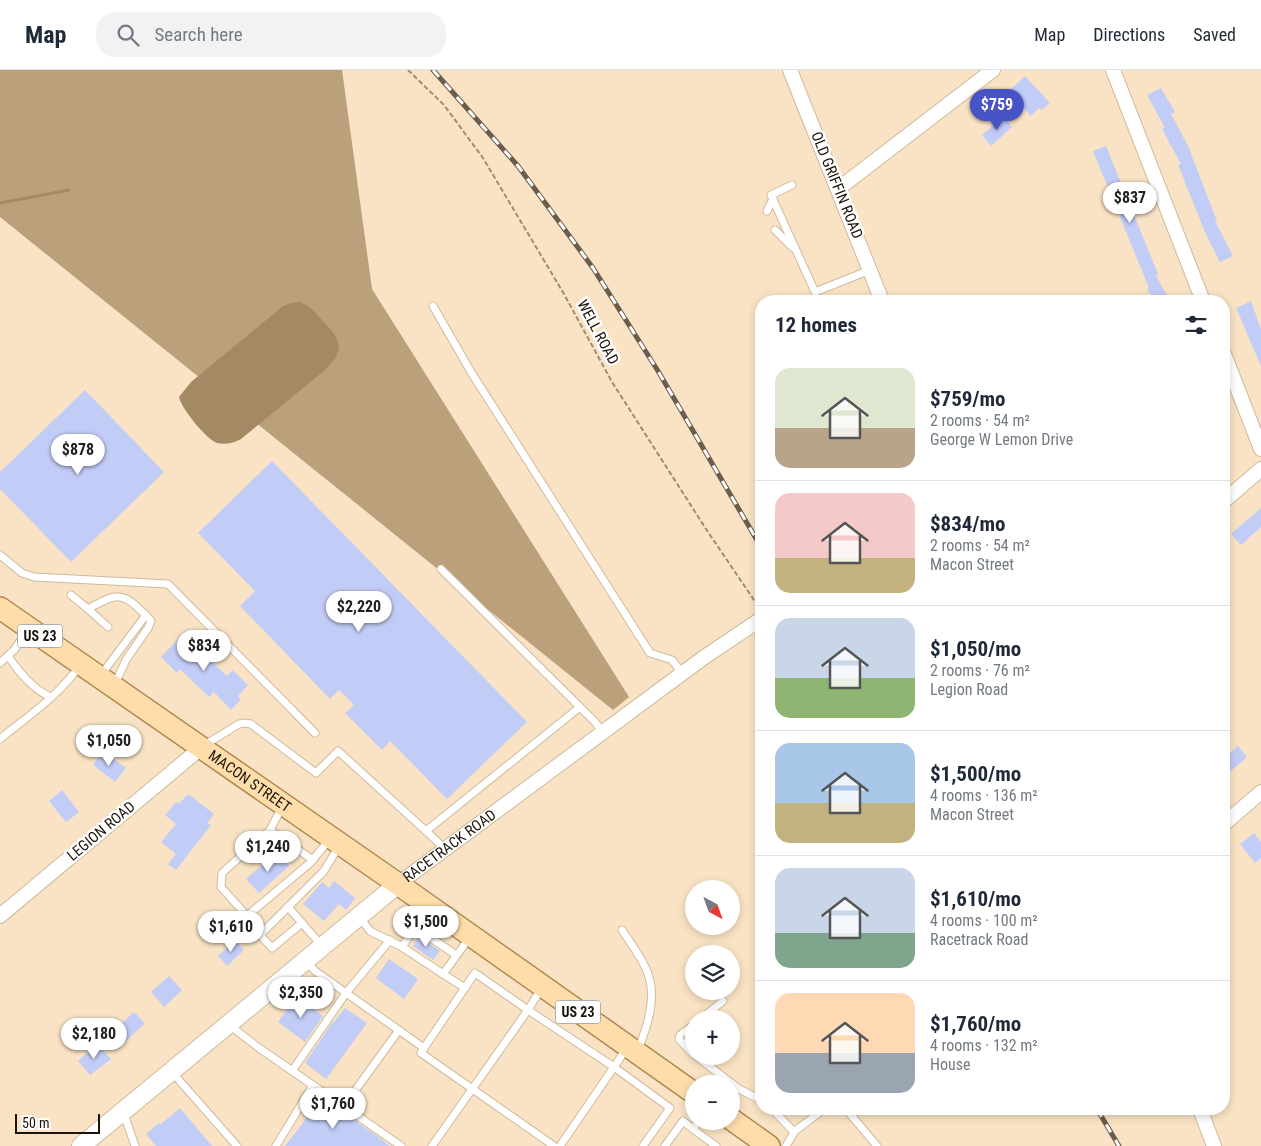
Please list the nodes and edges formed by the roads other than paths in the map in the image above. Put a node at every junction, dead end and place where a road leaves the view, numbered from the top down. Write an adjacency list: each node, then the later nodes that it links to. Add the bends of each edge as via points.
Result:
1 (790, 70): 5 (street, OLD GRIFFIN ROAD)
2 (993, 70): 5 (street)
3 (1113, 70): 12 (street)
4 (792, 185): 6 (lane)
5 (838, 190): 10 (street, OLD GRIFFIN ROAD)
6 (772, 197): 7 (lane); 9 (lane)
7 (766, 211)
8 (775, 230): 9 (lane)
9 (796, 251): 10 (lane, via 815,292)
10 (871, 270): 11 (street, OLD GRIFFIN ROAD)
11 (880, 295)
12 (1201, 295)
13 (434, 306): 30 (lane, via 471,372 650,653 672,660)
14 (1230, 369): 15 (street)
15 (1261, 449)
16 (1261, 469): 17 (street)
17 (1230, 495)
18 (0, 555): 35 (lane, via 22,573 34,577 168,584)
19 (441, 569): 33 (lane)
20 (71, 595): 22 (lane)
21 (0, 608): 26 (main road, MACON STREET / US 23)
22 (88, 609): 23 (lane, via 109,598 121,597); 25 (lane)
23 (146, 615): 31 (lane); 31 (lane, via 151,621 148,628)
24 (755, 622): 30 (street, RACETRACK ROAD)
25 (108, 626)
26 (29, 628): 27 (lane); 29 (main road, MACON STREET / US 23)
27 (8, 656): 28 (lane); 32 (lane, via 37,688)
28 (0, 663)
29 (81, 664): 31 (main road, MACON STREET / US 23); 32 (lane)
30 (682, 673): 34 (street, RACETRACK ROAD)
31 (107, 682): 37 (main road, MACON STREET / US 23)
32 (51, 697): 36 (lane)
33 (580, 707): 34 (lane); 42 (lane)
34 (603, 732): 44 (street, RACETRACK ROAD)
35 (315, 733)
36 (1, 736)
37 (202, 747): 39 (main road, MACON STREET / US 23); 42 (lane, via 245,723 251,724 316,773 338,751); 49 (street, LEGION ROAD)
38 (1260, 796): 40 (street)
39 (284, 804): 41 (lane); 43 (main road, MACON STREET / US 23)
40 (1230, 819)
41 (270, 830): 45 (lane); 45 (lane, via 222,873 221,887 247,916)
42 (426, 831): 44 (lane)
43 (336, 840): 45 (lane); 46 (main road, MACON STREET / US 23); 48 (lane, via 324,871)
44 (445, 849): 46 (street, RACETRACK ROAD)
45 (312, 860)
46 (398, 884): 47 (main road, MACON STREET / US 23); 50 (street, RACETRACK ROAD)
47 (429, 905): 52 (lane); 54 (main road, MACON STREET / US 23)
48 (288, 907): 51 (lane); 51 (lane, via 260,935 272,948)
49 (0, 916)
50 (359, 916): 55 (lane, via 370,931); 56 (street, RACETRACK ROAD)
51 (302, 923): 56 (lane)
52 (415, 927): 57 (lane); 58 (lane)
53 (622, 930): 72 (lane, via 648,974 651,995 646,1028)
54 (471, 935): 58 (lane); 61 (main road, MACON STREET / US 23)
55 (390, 940): 57 (lane); 63 (lane)
56 (322, 946): 59 (street, RACETRACK ROAD)
57 (402, 947): 60 (lane, via 422,956)
58 (456, 954): 60 (lane)
59 (305, 960): 63 (lane); 67 (street, RACETRACK ROAD)
60 (443, 974): 62 (lane)
61 (543, 987): 65 (lane); 72 (main road, MACON STREET / US 23)
62 (465, 988): 65 (lane, via 475,974); 71 (lane)
63 (346, 993): 68 (lane); 76 (lane)
64 (723, 1001): 66 (lane)
65 (528, 1010): 74 (lane); 79 (lane)
66 (712, 1010)
67 (227, 1024): 75 (street, RACETRACK ROAD); 76 (lane)
68 (399, 1030): 71 (lane); 81 (lane)
69 (685, 1031): 70 (lane, via 679,1039)
70 (685, 1047)
71 (424, 1048): 79 (lane, via 421,1053)
72 (633, 1050): 74 (lane); 78 (main road, MACON STREET / US 23)
73 (708, 1065): 80 (lane)
74 (614, 1067): 98 (lane); 99 (lane, via 670,1108)
75 (171, 1071): 82 (street, RACETRACK ROAD); 93 (lane)
76 (292, 1071): 77 (lane)
77 (312, 1085): 81 (lane); 94 (lane)
78 (685, 1087)
79 (473, 1090): 96 (lane); 97 (lane)
80 (755, 1097)
81 (344, 1106): 95 (lane)
82 (123, 1110): 91 (street, RACETRACK ROAD); 92 (lane)
83 (778, 1115): 90 (lane)
84 (816, 1115): 90 (lane)
85 (852, 1115): 104 (lane)
86 (1202, 1115): 105 (street)
87 (685, 1123): 100 (lane)
88 (740, 1126): 102 (main road)
89 (694, 1130): 101 (lane)
90 (794, 1132): 103 (lane)
91 (82, 1146)
92 (135, 1146)
93 (237, 1146)
94 (276, 1146)
95 (402, 1146)
96 (432, 1146)
97 (554, 1146)
98 (560, 1146)
99 (643, 1146)
100 (665, 1146)
101 (716, 1146)
102 (769, 1146)
103 (786, 1146)
104 (877, 1146)
105 (1214, 1146)

